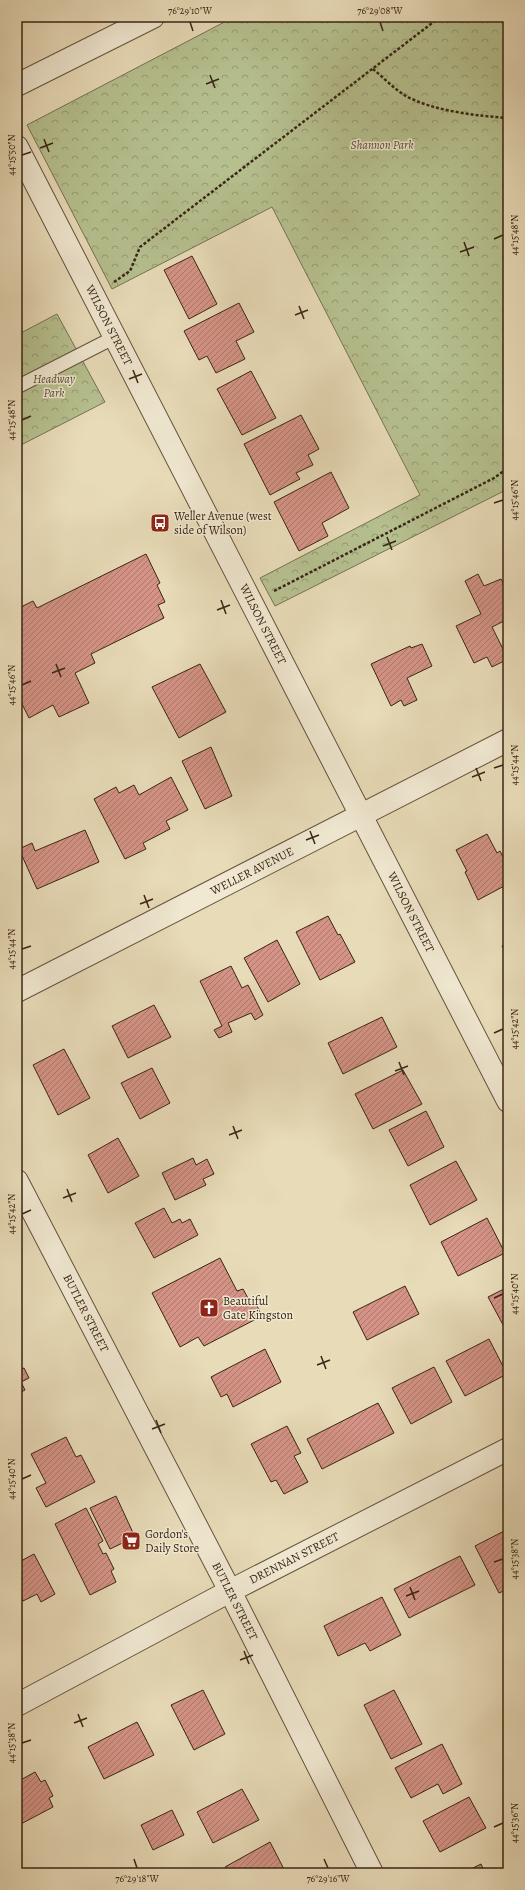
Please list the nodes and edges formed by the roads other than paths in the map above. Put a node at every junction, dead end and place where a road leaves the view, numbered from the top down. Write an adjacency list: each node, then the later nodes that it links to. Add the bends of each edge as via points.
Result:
1 (153, 17): 2 (street)
2 (17, 85)
3 (17, 147): 4 (street, WILSON STREET)
4 (115, 337): 5 (lane); 7 (street, WILSON STREET)
5 (17, 387)
6 (508, 740): 7 (street, WELLER AVENUE)
7 (362, 815): 8 (street, WELLER AVENUE); 9 (street, WILSON STREET)
8 (17, 991)
9 (508, 1101)
10 (17, 1181): 12 (street, BUTLER STREET)
11 (508, 1449): 12 (street, DRENNAN STREET)
12 (230, 1591): 13 (street, DRENNAN STREET); 14 (street, BUTLER STREET)
13 (17, 1704)
14 (372, 1873)

